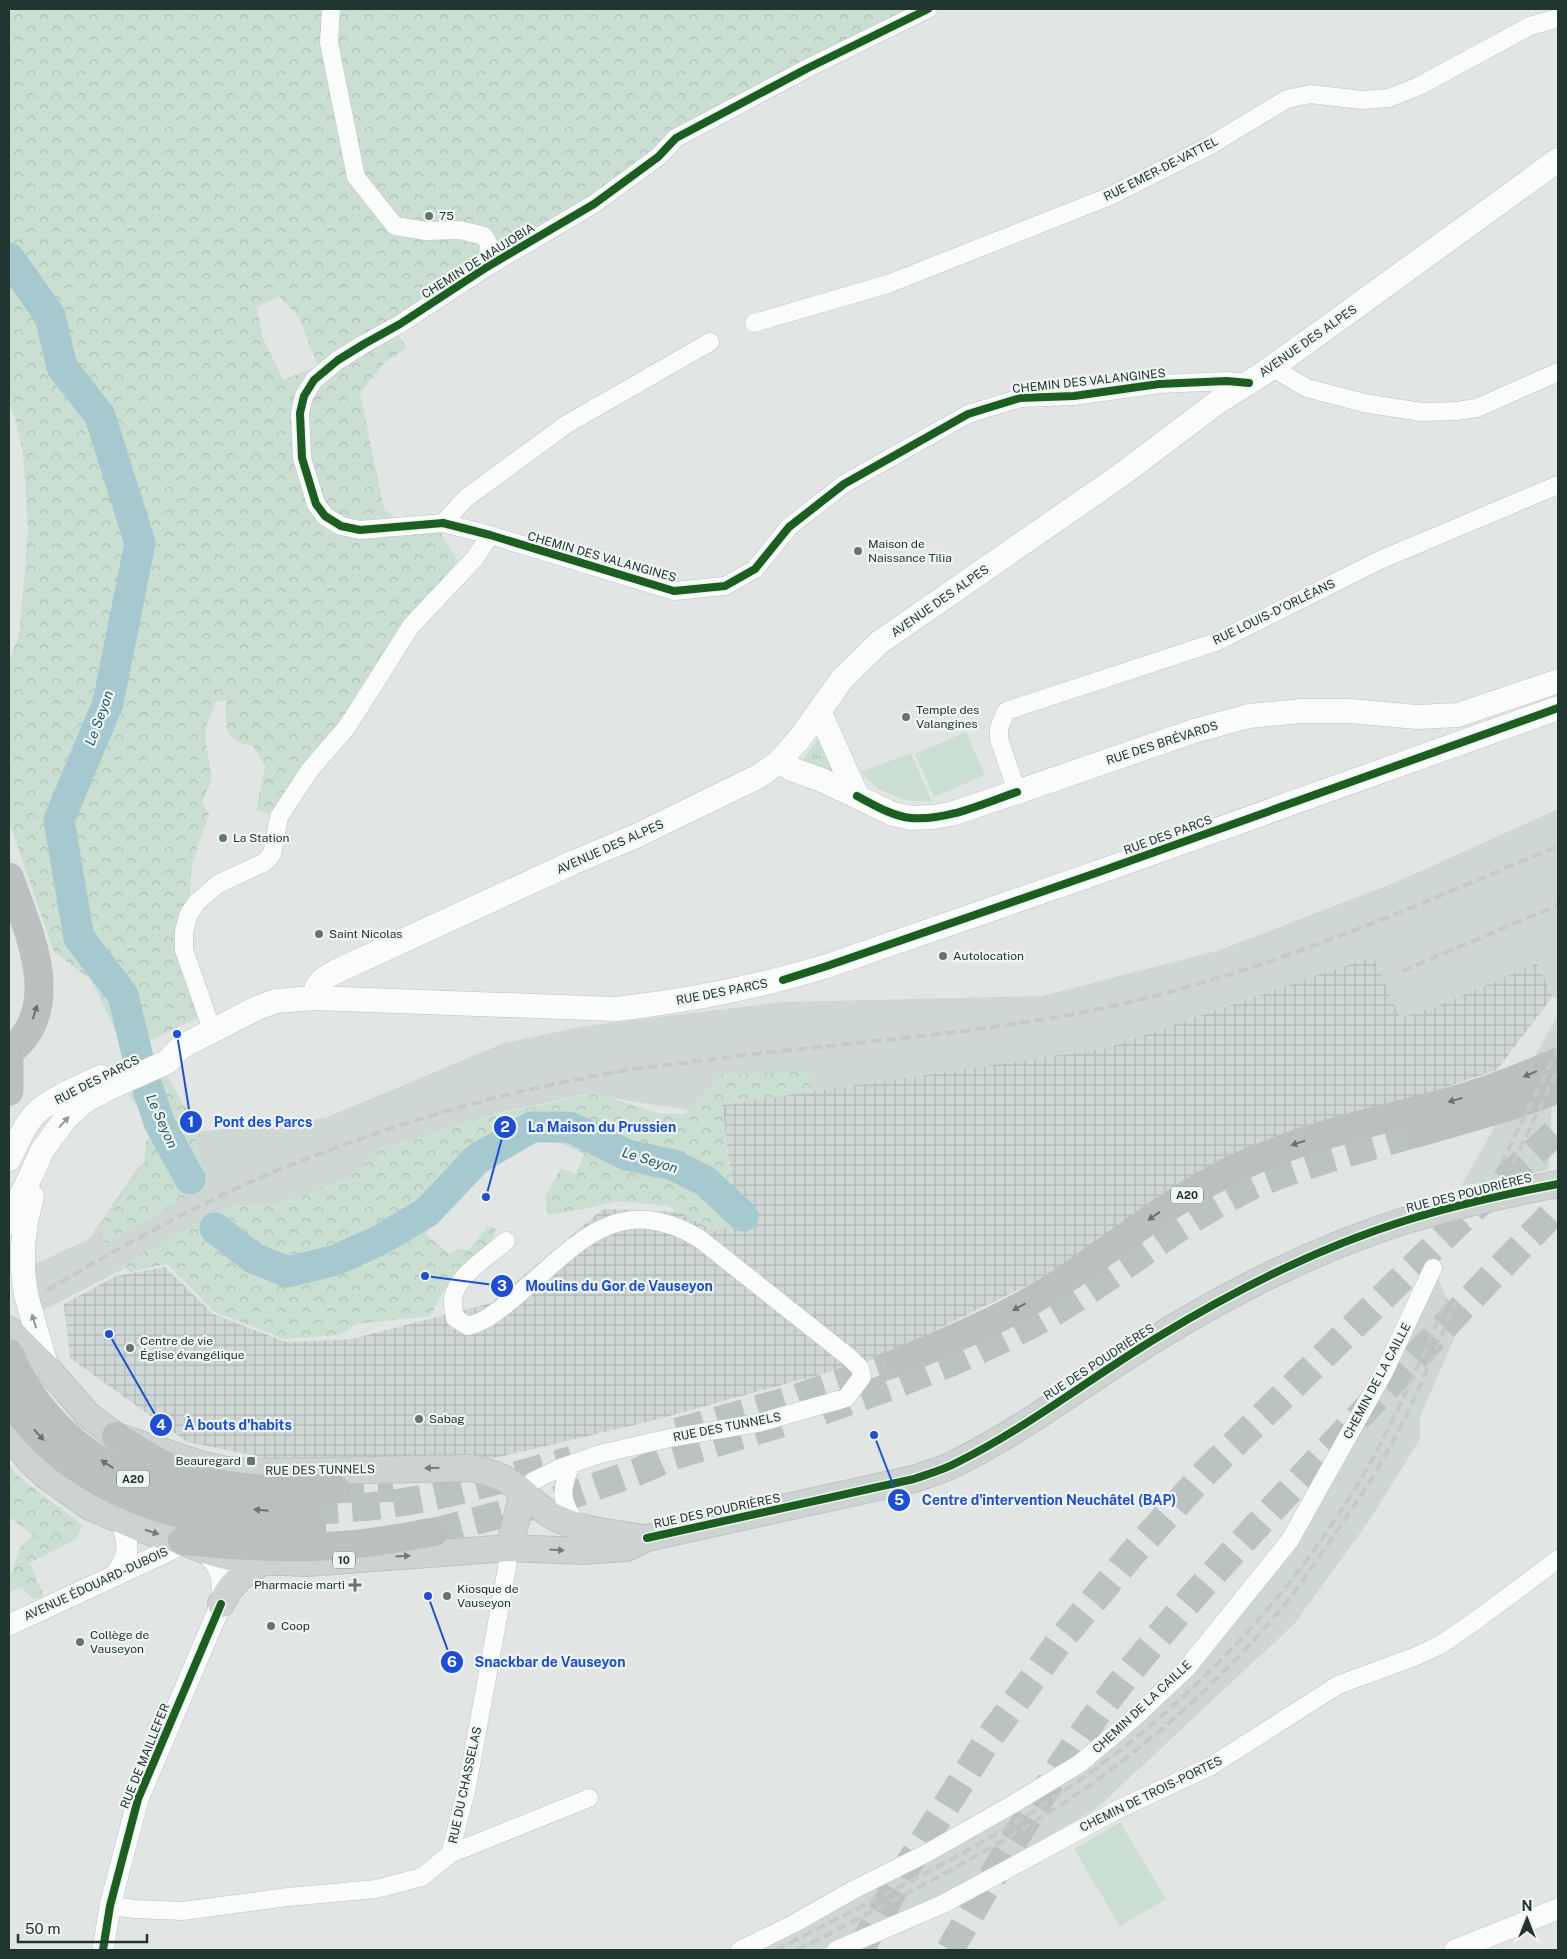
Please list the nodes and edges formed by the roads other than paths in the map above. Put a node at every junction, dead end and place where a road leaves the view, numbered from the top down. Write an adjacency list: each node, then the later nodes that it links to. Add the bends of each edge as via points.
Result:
1 (331, 9): 5 (street, via 328,43 356,177 395,226 426,231 460,230 484,236 489,244)
2 (928, 9): 5 (street, CHEMIN DE MAUJOBIA, via 676,138 658,157 594,204)
3 (1558, 18): 6 (street, RUE EMER-DE-VATTEL, via 1530,26 1419,86 1389,98 1362,100 1310,94 1287,99 1209,146 1108,197 888,284)
4 (1558, 160): 8 (main road, AVENUE DES ALPES)
5 (487, 267): 12 (street, CHEMIN DE MAUJOBIA, via 338,360 314,380 304,396 300,413 302,458 316,504 325,516 341,526 360,530)
6 (754, 323)
7 (710, 342): 12 (street, via 567,424 466,498)
8 (1271, 367): 9 (street, via 1307,388 1364,403 1422,412 1477,408); 10 (main road, AVENUE DES ALPES)
9 (1558, 372)
10 (1249, 383): 13 (street, CHEMIN DES VALANGINES, via 1159,384 1074,396 1020,398 968,414 844,484 789,527 755,569 725,586 674,591); 16 (main road, AVENUE DES ALPES, via 1219,401 1121,475 880,642 842,679)
11 (1558, 485): 18 (street, RUE LOUIS-D'ORLÉANS, via 1380,560 1216,642 1006,711 999,728 999,739)
12 (443, 523): 13 (street, CHEMIN DE MAUJOBIA)
13 (490, 535): 22 (street, via 475,558 411,626 348,727 309,771 279,817 272,854 265,862 218,884 196,903 188,916 184,950)
14 (1558, 681): 18 (main road, RUE DES BRÉVARDS, via 1458,715 1417,717 1350,711 1301,711 1249,716 1194,731)
15 (1558, 708): 21 (main road, RUE DES PARCS, via 783,980 654,1005 616,1009)
16 (819, 711): 17 (main road, AVENUE DES ALPES); 19 (main road)
17 (779, 762): 19 (main road, RUE DES BRÉVARDS); 21 (main road, AVENUE DES ALPES, via 759,776 636,836 331,974 316,985)
18 (1017, 792): 19 (main road, RUE DES BRÉVARDS, via 952,814 926,818 893,814)
19 (857, 796)
20 (9, 876): 24 (highway, one-way to 20, via 30,1026 39,996 32,942)
21 (314, 998): 22 (main road, RUE DES PARCS, via 276,1001)
22 (212, 1030): 26 (main road, RUE DES PARCS, via 181,1047 163,1047)
23 (9, 1047): 28 (highway, bridge)
24 (9, 1052)
25 (1558, 1062): 38 (highway, A20, one-way to 38, via 1502,1085 1282,1148 1238,1167 1158,1212 1045,1292 960,1337)
26 (125, 1074): 30 (main road, RUE DES PARCS, via 70,1091 35,1114); 31 (main road, RUE DES PARCS, one-way to 26, via 66,1118)
27 (1558, 1089): 29 (highway)
28 (9, 1092)
29 (1417, 1133)
30 (9, 1159)
31 (36, 1161): 33 (main road, RUE DES PARCS); 39 (main road, RUE DES PARCS, one-way to 31, via 26,1295 23,1272 25,1230)
32 (1558, 1184): 50 (main road, RUE DES POUDRIÈRES / 10, via 1496,1196 1404,1221 1290,1266 1189,1319 991,1445 955,1464 907,1481)
33 (9, 1222)
34 (506, 1241): 44 (street, RUE DES TUNNELS, via 457,1286 452,1301 455,1318 468,1326 488,1318 606,1225 628,1219 657,1221 682,1228 700,1239 860,1368 862,1377 846,1398 758,1423 670,1438)
35 (1433, 1268): 63 (street, CHEMIN DE LA CAILLE, via 1385,1370 1290,1540 1186,1668 1079,1764 927,1852)
36 (9, 1330): 39 (main road, 10)
37 (9, 1353): 41 (highway, A20, one-way to 37, bridge, via 28,1423 74,1466 133,1498 192,1518 223,1524 286,1530 311,1520 194,1500 130,1477 89,1453 64,1432 27,1388)
38 (899, 1362)
39 (47, 1368): 40 (main road, via 20,1370); 43 (main road, 10, via 88,1415)
40 (9, 1376)
41 (9, 1397)
42 (9, 1435): 47 (main road, 10, via 55,1484 90,1507)
43 (116, 1436): 45 (highway, via 190,1476 243,1487); 46 (main road, RUE DES TUNNELS / 10, one-way to 43, via 494,1473 471,1468 226,1470)
44 (571, 1464): 46 (street, RUE DES TUNNELS, via 533,1481); 48 (street, via 562,1494 566,1509)
45 (336, 1489)
46 (523, 1493): 48 (main road, RUE DES TUNNELS / 10, via 554,1517); 52 (main road)
47 (122, 1522): 51 (main road, 10, one-way to 51); 55 (street, via 128,1542 127,1554)
48 (577, 1525): 50 (main road, RUE DES TUNNELS / 10)
49 (434, 1532): 51 (highway, via 349,1545 299,1548)
50 (647, 1538): 52 (main road, RUE DES POUDRIÈRES / 10, one-way to 50, via 583,1551 626,1548)
51 (193, 1546): 54 (main road, RUE DES POUDRIÈRES / 10, via 240,1560); 55 (street, AVENUE ÉDOUARD-DUBOIS, via 170,1550); 56 (street, via 220,1569)
52 (509, 1548): 54 (main road, RUE DES POUDRIÈRES / 10, one-way to 52, via 306,1563); 59 (street, RUE DU CHASSELAS, via 468,1778)
53 (1558, 1559): 64 (street, CHEMIN DE TROIS-PORTES, via 1440,1645 1338,1685 1211,1766 1117,1810 943,1904)
54 (266, 1561): 56 (main road, via 240,1576)
55 (115, 1576): 57 (street, AVENUE ÉDOUARD-DUBOIS)
56 (221, 1604): 60 (street, RUE DE MAILLEFER, via 138,1798)
57 (9, 1625)
58 (589, 1798): 59 (street)
59 (450, 1854): 60 (street, RUE DU CHASSELAS, via 422,1877 376,1889 183,1910)
60 (110, 1906): 62 (street, RUE DE MAILLEFER)
61 (1558, 1909): 65 (street)
62 (103, 1950)
63 (740, 1950)
64 (836, 1950)
65 (1455, 1950)

